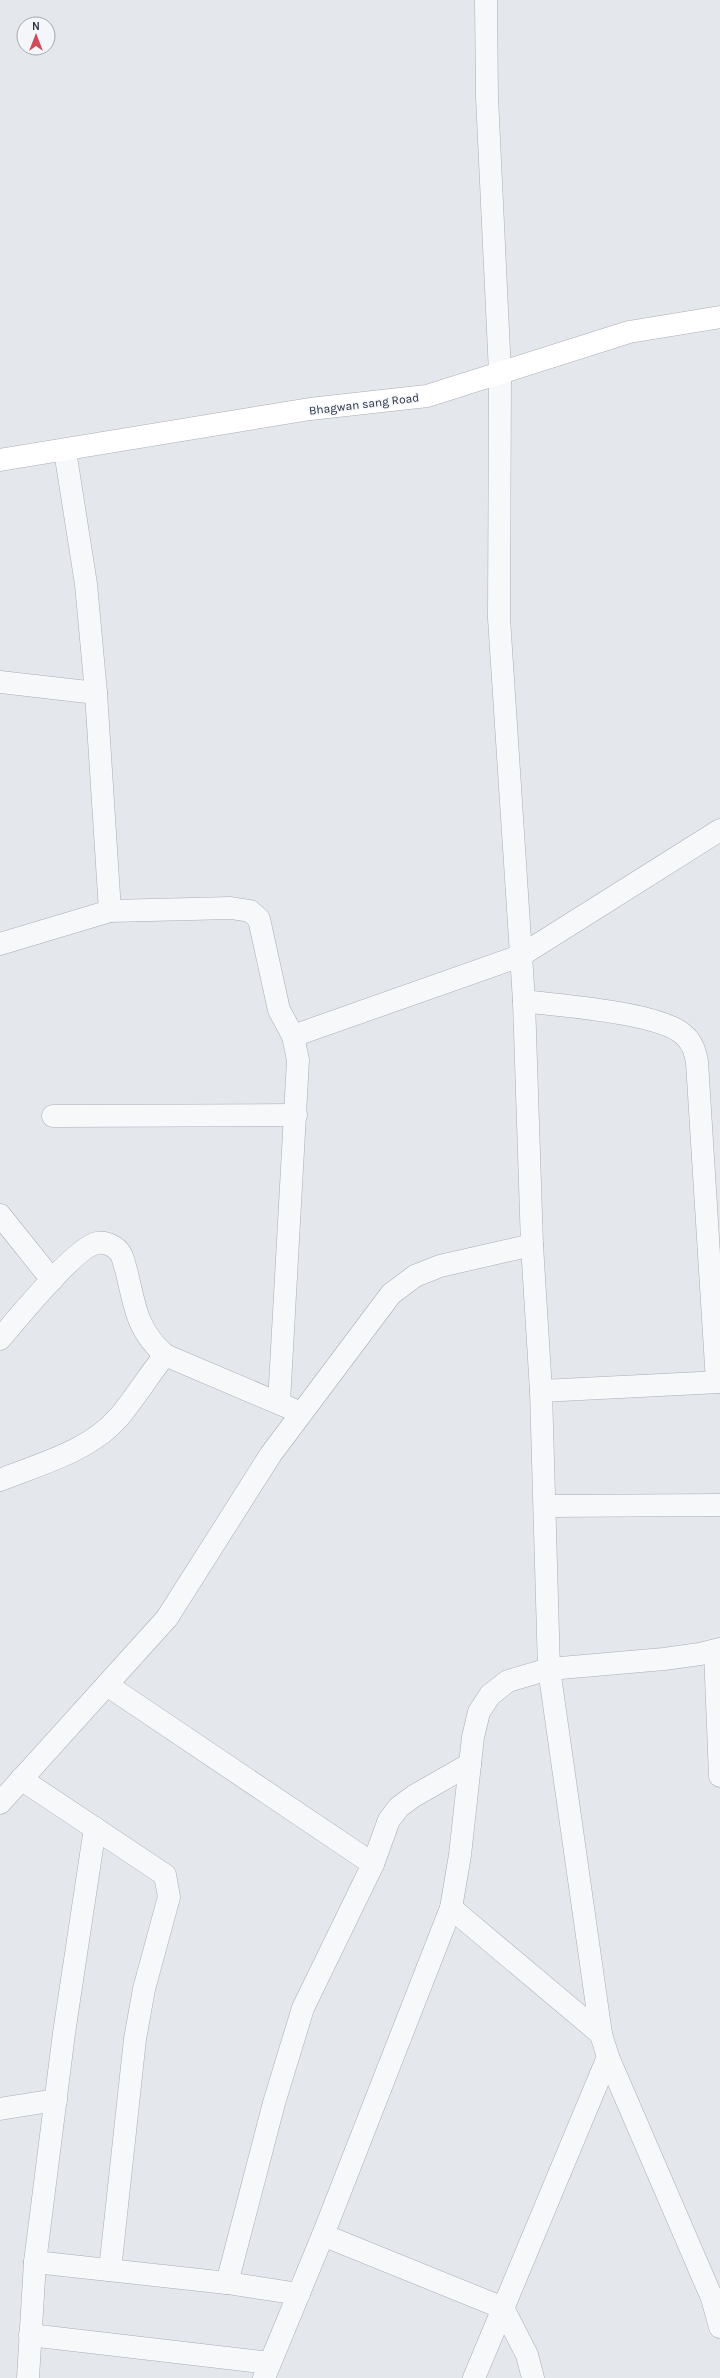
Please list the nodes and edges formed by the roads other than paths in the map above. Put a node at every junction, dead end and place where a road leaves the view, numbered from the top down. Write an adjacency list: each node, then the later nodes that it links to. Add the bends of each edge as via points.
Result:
1 (486, 0): 3 (street)
2 (719, 321): 3 (street, Bhagwan sang Road, via 629,332)
3 (500, 373): 4 (street, Bhagwan sang Road, via 427,396 310,409); 11 (street, via 499,618)
4 (65, 451): 5 (street, Bhagwan sang Road); 7 (street, via 86,584)
5 (0, 460)
6 (0, 682): 7 (street)
7 (96, 693): 9 (street)
8 (720, 830): 11 (street)
9 (110, 911): 10 (street); 13 (street, via 231,908 250,911 259,919 279,1010)
10 (0, 944)
11 (520, 956): 12 (street); 13 (street)
12 (524, 1001): 17 (street); 21 (street, via 621,1013 667,1025 684,1035 693,1046 698,1062)
13 (293, 1036): 14 (street, via 298,1060)
14 (296, 1115): 15 (street); 23 (street)
15 (53, 1116)
16 (0, 1215): 18 (street)
17 (532, 1246): 22 (street); 24 (street, via 440,1266 415,1276 391,1294)
18 (52, 1280): 19 (street); 20 (street, via 87,1248 97,1243 109,1244 118,1249 123,1258 136,1315 152,1343)
19 (0, 1339)
20 (165, 1355): 23 (street); 25 (street, via 118,1418 96,1437 75,1449)
21 (719, 1382): 22 (street)
22 (541, 1391): 27 (street)
23 (279, 1403): 24 (street)
24 (300, 1412): 30 (street, via 167,1618)
25 (0, 1480)
26 (720, 1505): 27 (street)
27 (545, 1506): 29 (street)
28 (717, 1650): 29 (street, via 664,1659); 31 (street)
29 (549, 1669): 32 (street, via 508,1681 490,1695 479,1712); 39 (street)
30 (107, 1685): 34 (street); 37 (street)
31 (718, 1690): 33 (street)
32 (470, 1764): 37 (street, via 399,1807 388,1820); 38 (street)
33 (720, 1776)
34 (21, 1780): 35 (street); 36 (street)
35 (0, 1803)
36 (95, 1828): 41 (street); 45 (street, via 165,1875 169,1897 144,1990 135,2040)
37 (373, 1864): 46 (street, via 303,2008 274,2104)
38 (451, 1908): 39 (street); 43 (street)
39 (602, 2034): 40 (street)
40 (608, 2057): 48 (street); 49 (street)
41 (56, 2100): 42 (street); 44 (street)
42 (0, 2109)
43 (323, 2235): 47 (street); 49 (street)
44 (35, 2262): 45 (street); 51 (street)
45 (110, 2270): 46 (street)
46 (227, 2283): 47 (street)
47 (299, 2294): 52 (street)
48 (716, 2298): 50 (street)
49 (503, 2308): 54 (street); 55 (street, via 527,2355)
50 (720, 2327)
51 (30, 2335): 52 (street); 53 (street)
52 (267, 2371)
53 (28, 2378)
54 (474, 2378)
55 (534, 2378)

